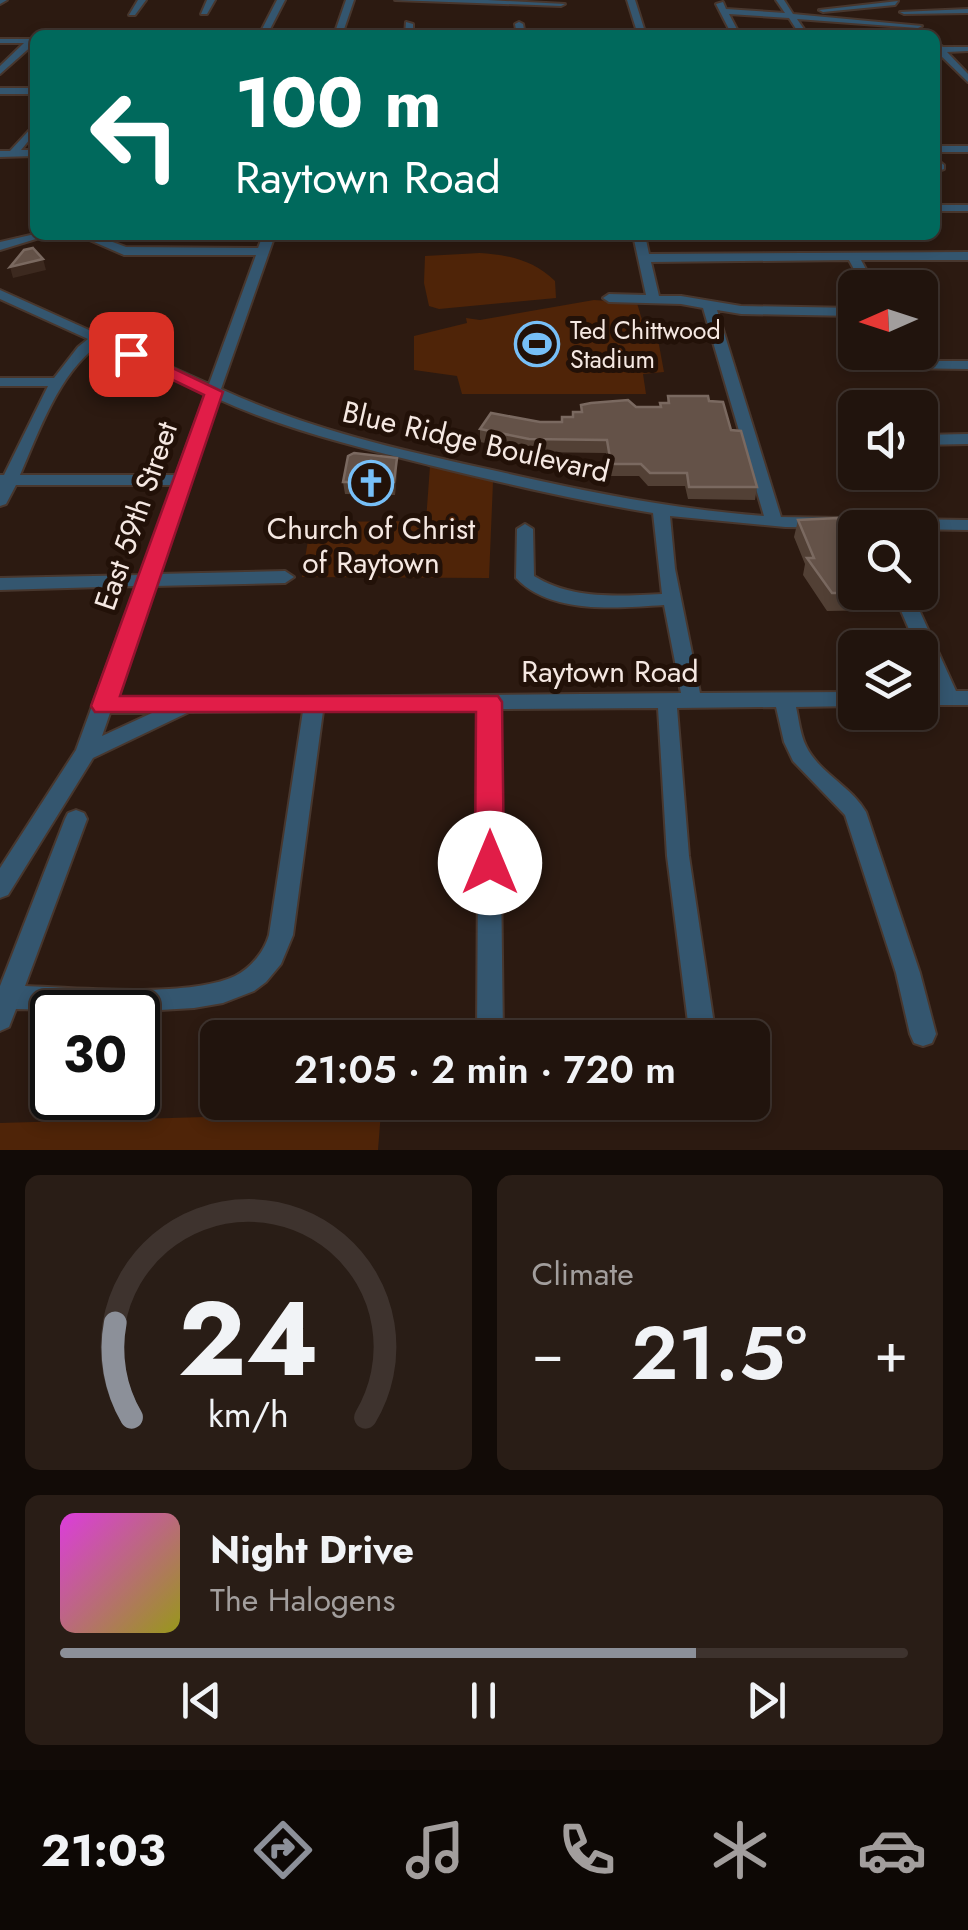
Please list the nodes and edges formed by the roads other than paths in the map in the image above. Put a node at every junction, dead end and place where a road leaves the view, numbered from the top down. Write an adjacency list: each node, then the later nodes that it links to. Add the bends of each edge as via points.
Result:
1 (142, 0): 15 (street)
2 (212, 0): 13 (street)
3 (281, 0): 21 (street)
4 (350, 0): 22 (street)
5 (399, 0): 10 (street)
6 (631, 0): 25 (street)
7 (718, 0): 11 (street)
8 (780, 0): 17 (street)
9 (894, 2): 14 (street); 16 (street)
10 (561, 6)
11 (724, 11): 17 (street); 26 (street)
12 (968, 11): 14 (street)
13 (204, 12)
14 (904, 12): 20 (street)
15 (132, 13)
16 (809, 16): 17 (street); 20 (street)
17 (791, 17): 27 (street)
18 (410, 24): 23 (street)
19 (519, 24): 24 (street)
20 (918, 26): 28 (street)
21 (266, 30)
22 (340, 30)
23 (409, 30)
24 (520, 30)
25 (640, 30)
26 (734, 30)
27 (800, 30)
28 (922, 30)
29 (0, 41): 30 (street)
30 (30, 41)
31 (30, 44): 35 (street)
32 (940, 48): 33 (street)
33 (968, 50)
34 (940, 51): 36 (street)
35 (0, 71)
36 (968, 79)
37 (0, 91): 38 (street)
38 (30, 91)
39 (30, 134): 43 (street)
40 (940, 149): 41 (street)
41 (968, 149)
42 (0, 154): 43 (street)
43 (13, 154): 44 (street)
44 (30, 154)
45 (940, 208): 46 (street)
46 (968, 208)
47 (30, 238): 51 (street)
48 (96, 240): 52 (street, via 124,251)
49 (267, 240): 52 (street, East 59th Street)
50 (640, 240): 55 (street)
51 (0, 246)
52 (263, 252): 65 (street, East 59th Street)
53 (853, 256): 54 (street); 55 (street); 56 (street)
54 (968, 256)
55 (644, 258): 59 (street)
56 (860, 270)
57 (0, 294): 62 (street, Blue Ridge Boulevard)
58 (608, 298): 59 (street)
59 (653, 299): 60 (street)
60 (710, 305): 61 (street); 78 (street)
61 (838, 312)
62 (98, 338): 66 (street, Blue Ridge Boulevard); 68 (street, via 83,347)
63 (938, 365): 64 (street)
64 (968, 365)
65 (222, 370): 66 (street); 69 (street, East 59th Street)
66 (183, 378): 69 (street, Blue Ridge Boulevard)
67 (0, 382): 68 (street)
68 (59, 382): 74 (street)
69 (214, 392): 70 (street, Blue Ridge Boulevard); 71 (street, East 59th Street)
70 (246, 407): 71 (street, via 215,410); 77 (street, Blue Ridge Boulevard, via 326,436)
71 (204, 420): 75 (street, East 59th Street)
72 (938, 440): 73 (street)
73 (968, 440)
74 (6, 480): 75 (street); 76 (street)
75 (183, 480): 84 (street, East 59th Street)
76 (0, 501)
77 (661, 511): 78 (street, Blue Ridge Boulevard); 86 (street)
78 (774, 521): 79 (street, Blue Ridge Boulevard)
79 (838, 524)
80 (938, 526): 81 (street, Blue Ridge Boulevard)
81 (968, 526)
82 (525, 529): 86 (street, via 525,578 532,583 561,596)
83 (285, 577): 84 (street)
84 (148, 582): 85 (street); 96 (street, East 59th Street)
85 (0, 584)
86 (672, 599): 90 (street)
87 (912, 610): 88 (street)
88 (959, 698)
89 (838, 700): 91 (street, Raytown Road)
90 (692, 701): 91 (street, Raytown Road); 93 (street, Raytown Road)
91 (786, 701): 103 (street, via 801,757 855,812)
92 (489, 702): 93 (street, Raytown Road); 94 (street, Raytown Road); 101 (street)
93 (667, 702): 102 (street, via 678,856)
94 (314, 703): 95 (street, Raytown Road); 100 (street, via 281,935 268,964 218,993)
95 (186, 705): 96 (street, Raytown Road); 97 (street, Raytown Road)
96 (104, 706): 97 (street)
97 (86, 752): 99 (street)
98 (76, 819): 100 (street)
99 (0, 888)
100 (2, 1004)
101 (490, 1020)
102 (701, 1020)
103 (923, 1034)

